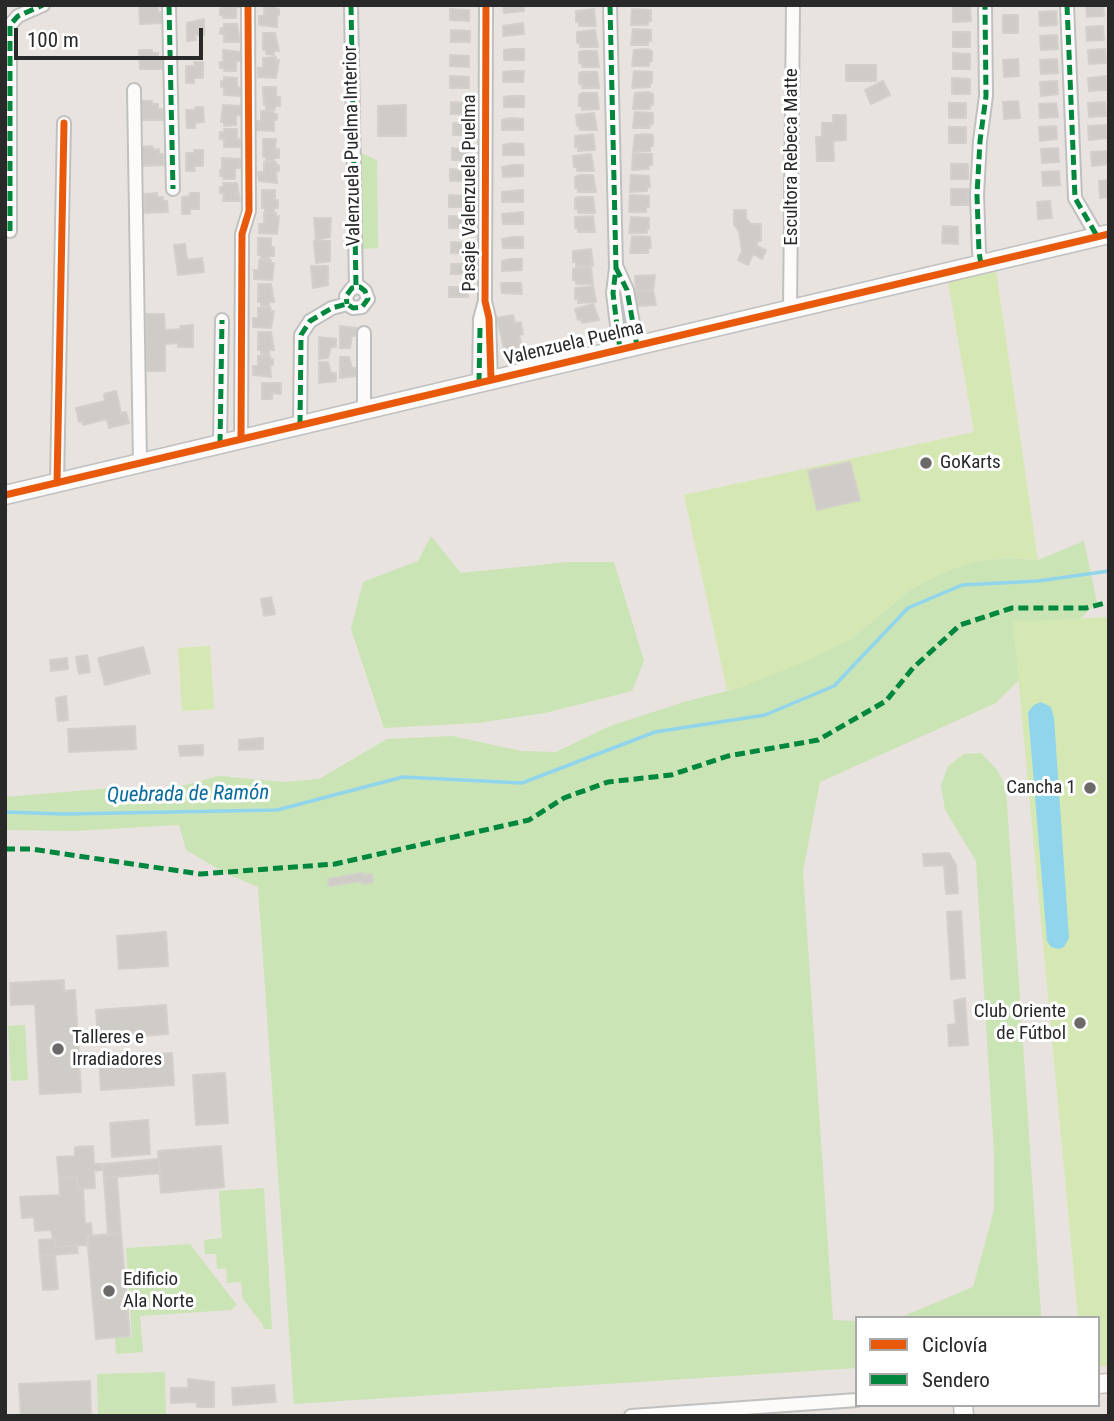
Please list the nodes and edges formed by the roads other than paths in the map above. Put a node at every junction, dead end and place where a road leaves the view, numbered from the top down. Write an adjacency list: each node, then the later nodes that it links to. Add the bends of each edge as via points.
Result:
1 (43, 5): 13 (street, via 10,24)
2 (169, 5): 12 (street)
3 (248, 5): 25 (street, via 249,211 242,234)
4 (351, 5): 16 (street, Valenzuela Puelma Interior)
5 (486, 5): 22 (street, Pasaje Valenzuela Puelma, via 485,301 489,318)
6 (610, 5): 21 (street, via 616,268 627,290)
7 (793, 5): 18 (street, Escultora Rebeca Matte)
8 (985, 5): 15 (street, via 986,96 977,195)
9 (1067, 5): 14 (street, via 1075,198)
10 (134, 90): 27 (street)
11 (64, 122): 28 (street)
12 (173, 189)
13 (10, 231)
14 (1103, 235): 15 (street, Valenzuela Puelma)
15 (981, 264): 18 (street, Valenzuela Puelma)
16 (356, 287): 17 (street, Valenzuela Puelma Interior, via 347,293); 17 (street, Valenzuela Puelma Interior, via 365,291 367,302 357,309)
17 (347, 304): 24 (street, Valenzuela Puelma Interior, via 310,321 301,335)
18 (790, 309): 21 (street, Valenzuela Puelma)
19 (222, 320): 26 (street)
20 (364, 333): 23 (street)
21 (628, 348): 22 (street, Valenzuela Puelma)
22 (485, 382): 23 (street, Valenzuela Puelma)
23 (364, 410): 24 (street, Valenzuela Puelma)
24 (300, 425): 25 (street, Valenzuela Puelma)
25 (241, 439): 26 (street, Valenzuela Puelma)
26 (220, 444): 27 (street, Valenzuela Puelma)
27 (140, 463): 28 (street, Valenzuela Puelma)
28 (57, 483): 29 (street, Valenzuela Puelma)
29 (5, 495)
30 (855, 1400): 31 (street)
31 (631, 1416)

